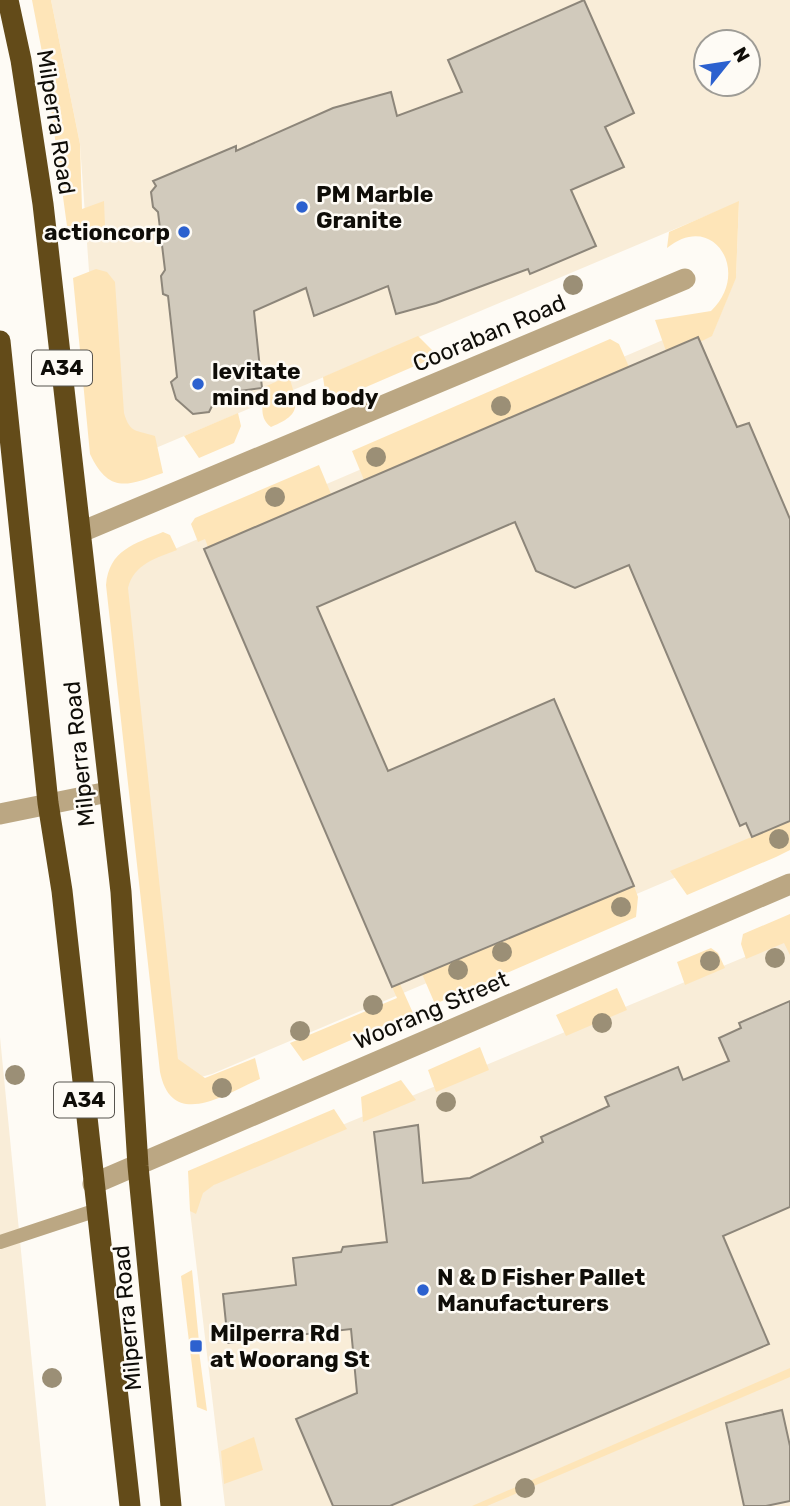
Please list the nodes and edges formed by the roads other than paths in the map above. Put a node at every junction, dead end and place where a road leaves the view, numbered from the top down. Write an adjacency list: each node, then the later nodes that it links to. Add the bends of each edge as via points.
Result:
1 (8, 0): 5 (highway, Milperra Road / A34, via 32,126)
2 (685, 279): 5 (street, Cooraban Road)
3 (0, 341): 4 (highway, Milperra Road / A34)
4 (6, 459): 7 (highway, Milperra Road / A34)
5 (81, 532): 6 (highway, Milperra Road / A34)
6 (108, 792): 7 (street); 10 (highway, Milperra Road / A34, via 121,892)
7 (48, 803): 8 (street); 11 (highway, Milperra Road / A34, via 61,881)
8 (0, 814)
9 (790, 884): 10 (street, Woorang Street)
10 (138, 1166): 11 (street, Woorang Street); 15 (highway, Milperra Road / A34)
11 (93, 1184): 12 (highway, Milperra Road / A34)
12 (97, 1210): 13 (lane); 14 (highway, Milperra Road / A34)
13 (0, 1242)
14 (130, 1506)
15 (172, 1506)

